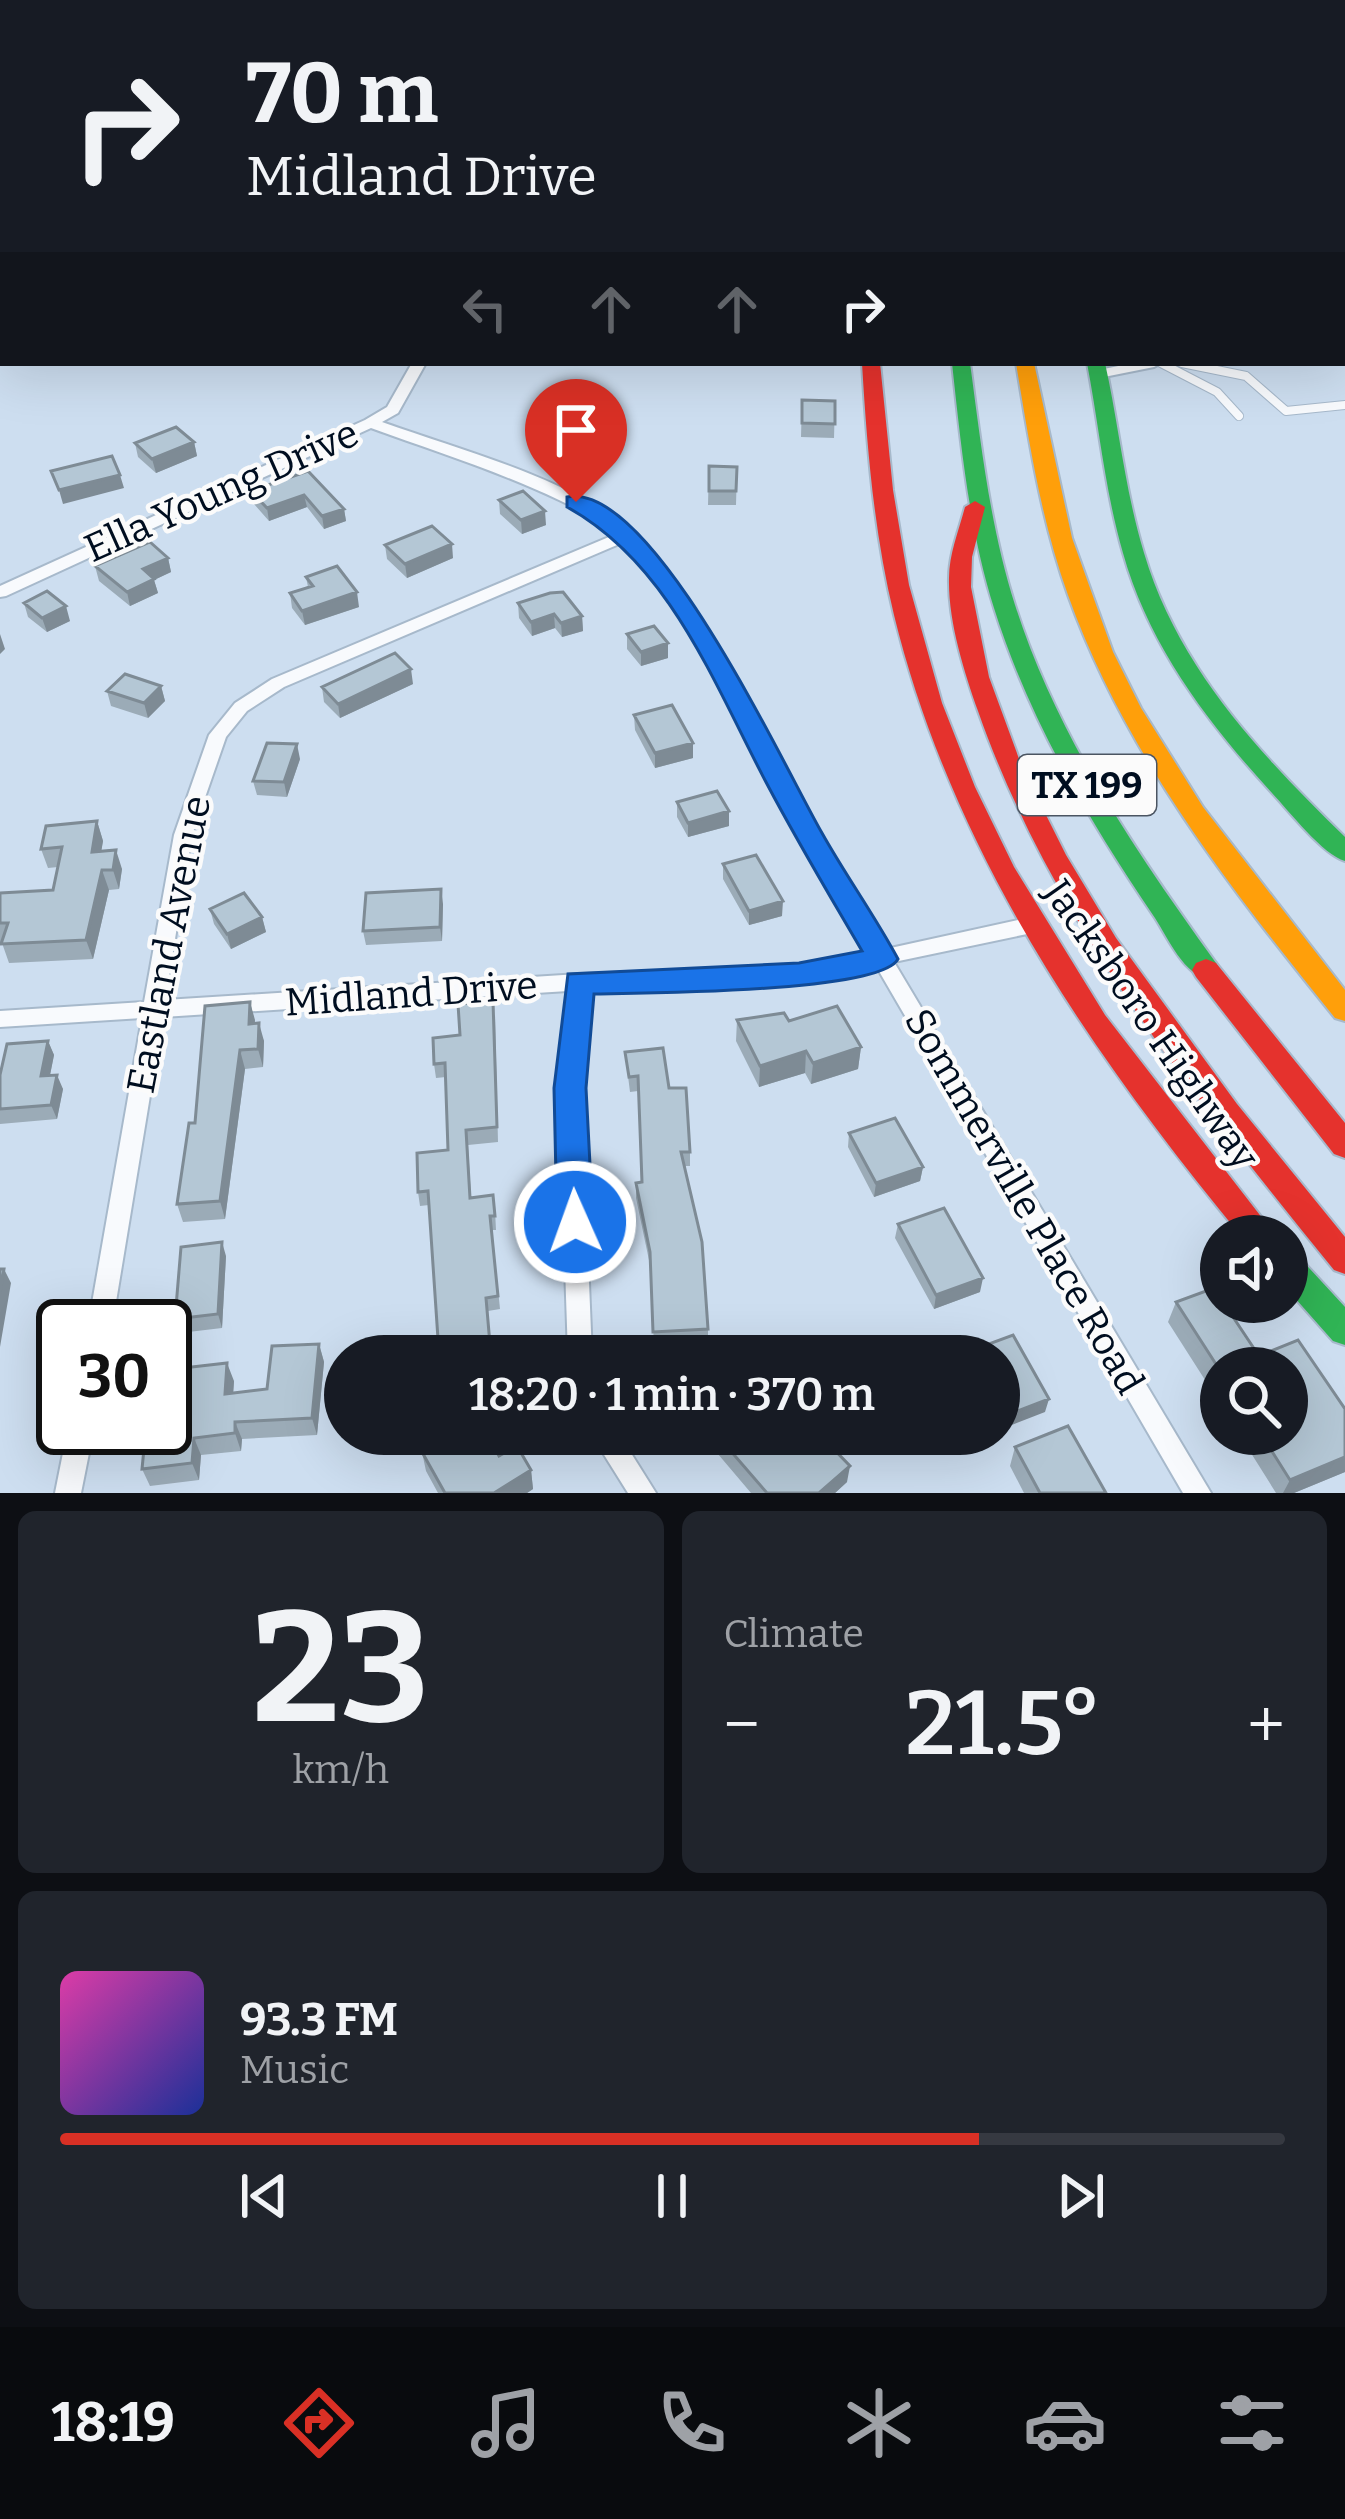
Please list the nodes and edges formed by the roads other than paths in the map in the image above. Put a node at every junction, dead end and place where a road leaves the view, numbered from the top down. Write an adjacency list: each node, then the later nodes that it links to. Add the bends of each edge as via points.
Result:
1 (417, 366): 11 (street, Ella Young Drive, via 393,410)
2 (871, 366): 16 (main road, Jacksboro Highway, via 888,541 914,651 937,723)
3 (962, 366): 12 (main road, Jacksboro Highway / TX 199)
4 (1026, 366): 20 (main road, via 1050,497 1091,626 1132,710 1229,861)
5 (1128, 366): 8 (street)
6 (1164, 366): 10 (lane, via 1217,392)
7 (1224, 367): 9 (lane, via 1286,411)
8 (1098, 369): 15 (main road, via 1142,579 1168,637 1205,699)
9 (1345, 405)
10 (1239, 416)
11 (370, 423): 13 (street, Sommerville Place Road, via 525,478); 14 (street, Ella Young Drive)
12 (978, 494): 22 (main road, Jacksboro Highway / TX 199, via 1003,602 1099,810 1186,946); 24 (main road, via 959,584 987,705 1054,853 1141,992)
13 (628, 535): 17 (street, Sommerville Place Road, via 703,638); 19 (street, Eastland Avenue, via 337,655 242,707 204,763 183,835)
14 (0, 592)
15 (1345, 852)
16 (1032, 925): 17 (street, Midland Drive); 23 (main road, Jacksboro Highway, via 1121,1058)
17 (883, 959): 18 (street, Midland Drive, via 799,975); 33 (street, Sommerville Place Road)
18 (579, 982): 19 (street, Midland Drive); 28 (street, via 570,1088)
19 (153, 1010): 21 (street, Midland Drive); 26 (street, Eastland Avenue)
20 (1345, 1010)
21 (0, 1019)
22 (1345, 1145)
23 (1244, 1215)
24 (1345, 1260)
25 (1308, 1289): 27 (main road)
26 (105, 1299)
27 (1345, 1330)
28 (579, 1335)
29 (76, 1455): 31 (street)
30 (618, 1455): 32 (street)
31 (68, 1493)
32 (644, 1493)
33 (1198, 1493)

